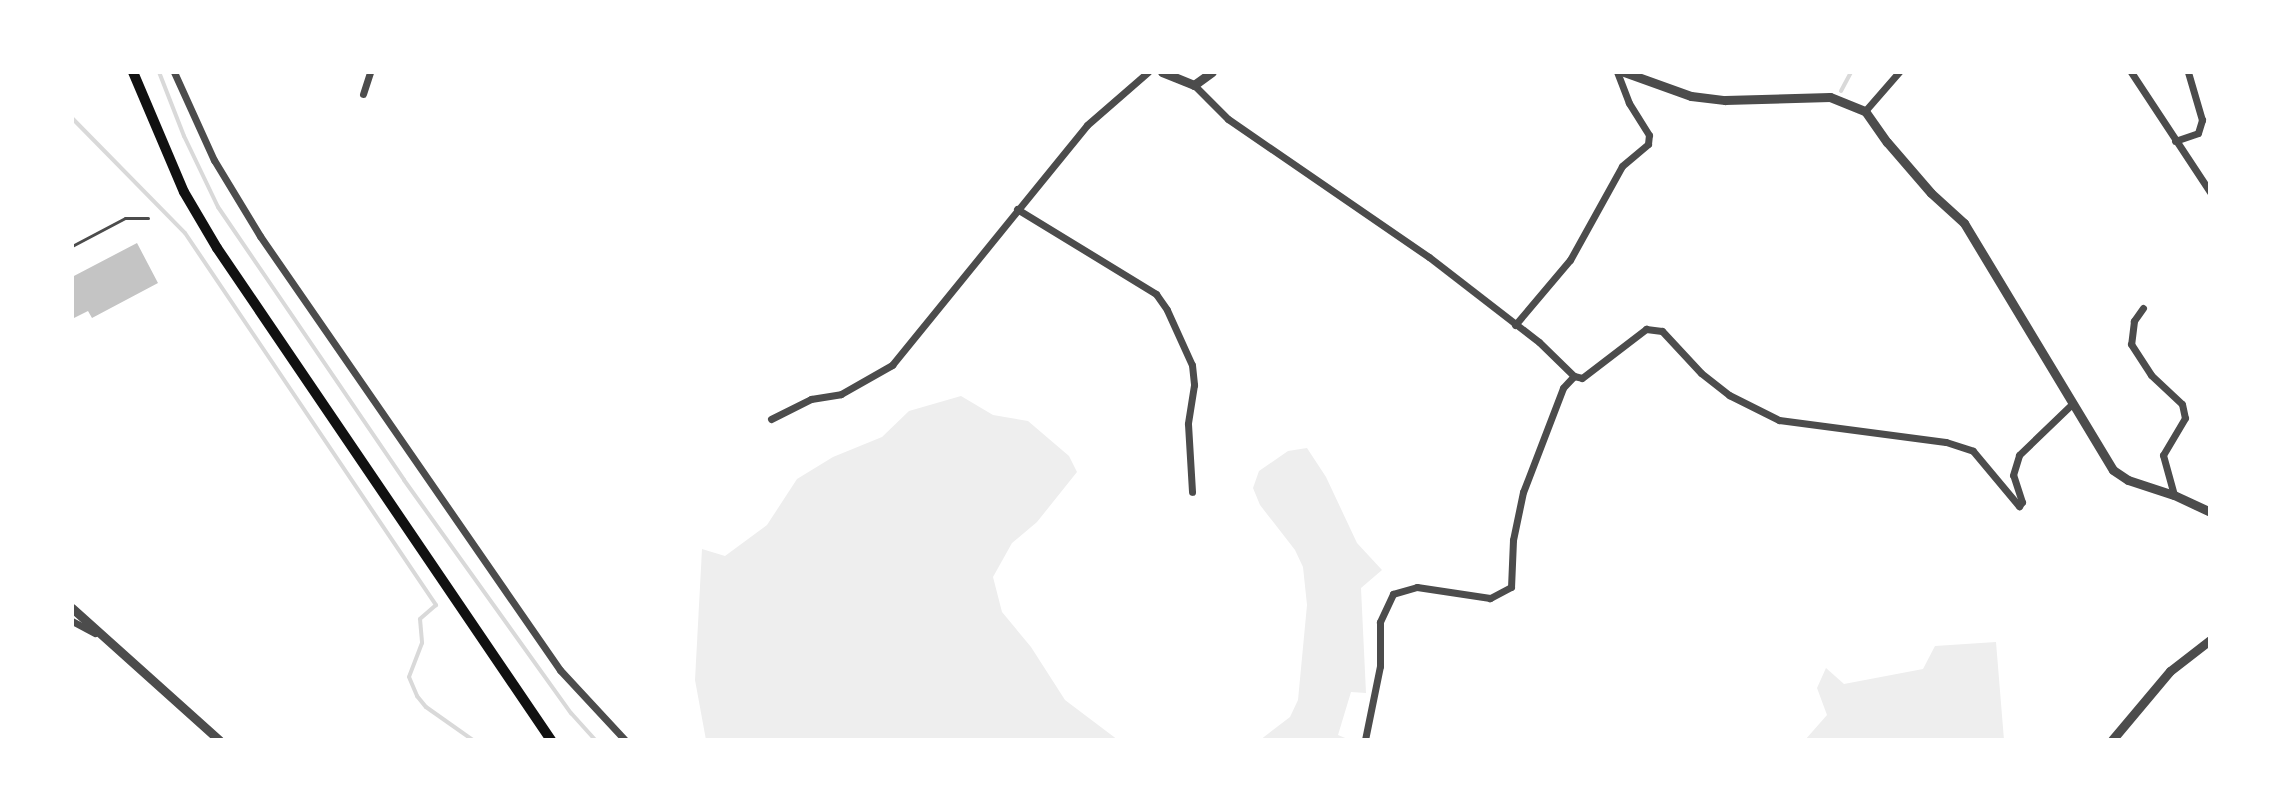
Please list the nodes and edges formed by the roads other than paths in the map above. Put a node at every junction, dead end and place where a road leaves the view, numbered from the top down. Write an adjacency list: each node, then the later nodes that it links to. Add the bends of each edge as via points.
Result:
1 (133, 72): 33 (main road, via 184,192 217,248)
2 (174, 72): 34 (street, via 214,160 260,236 560,670)
3 (370, 72): 13 (street)
4 (1148, 72): 17 (street, via 1087,125)
5 (1162, 72): 12 (street)
6 (1212, 72): 12 (street)
7 (1617, 72): 21 (street, via 1649,135 1648,144 1622,166 1570,260)
8 (1624, 72): 14 (street, via 1691,96 1830,97)
9 (1899, 72): 14 (street)
10 (2131, 72): 15 (street)
11 (2188, 72): 15 (street, via 2202,120 2198,133)
12 (1194, 85): 21 (street, via 1228,119 1363,209)
13 (363, 94)
14 (1865, 111): 23 (street, via 1931,193 1964,223)
15 (2175, 141): 16 (street)
16 (2208, 188)
17 (1017, 209): 24 (street, via 892,365 841,394 811,399); 25 (street, via 1156,294 1167,310 1192,365)
18 (148, 218): 19 (lane, via 125,218)
19 (72, 246)
20 (2143, 308): 26 (street, via 2134,321 2131,344 2151,375 2182,404 2185,418 2163,455)
21 (1515, 325): 22 (street)
22 (1574, 376): 23 (street, via 1582,378 1646,329 1662,331 1729,395 1779,420 1946,442 1973,451 2019,506 2013,475 2019,455); 35 (street, via 1563,388 1523,492 1511,587 1490,598 1417,587 1393,594 1380,622 1380,666)
23 (2073, 403): 26 (street, via 2113,470)
24 (771, 419)
25 (1192, 492)
26 (2174, 495): 27 (street)
27 (2210, 512)
28 (72, 608): 30 (street)
29 (72, 621): 30 (street)
30 (98, 634): 32 (street)
31 (2210, 640): 36 (street, via 2170,671)
32 (219, 740)
33 (551, 740)
34 (625, 740)
35 (1365, 740)
36 (2112, 740)

